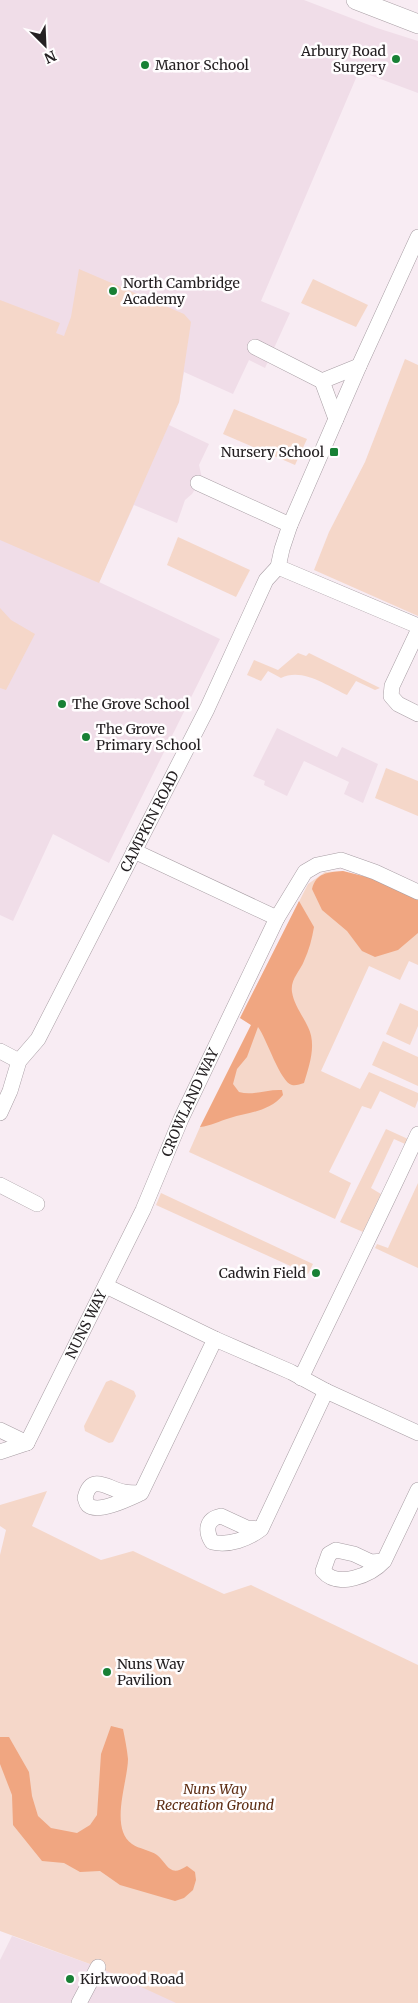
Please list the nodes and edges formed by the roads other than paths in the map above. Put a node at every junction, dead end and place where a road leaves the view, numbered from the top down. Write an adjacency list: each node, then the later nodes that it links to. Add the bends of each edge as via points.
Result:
1 (356, 0): 2 (street)
2 (418, 24)
3 (418, 237): 5 (street, CAMPKIN ROAD)
4 (255, 347): 6 (street)
5 (358, 366): 6 (street); 7 (street, CAMPKIN ROAD)
6 (322, 381): 7 (street)
7 (336, 419): 9 (street, CAMPKIN ROAD)
8 (198, 483): 9 (street)
9 (290, 525): 10 (street, CAMPKIN ROAD)
10 (278, 567): 11 (street); 14 (street, CAMPKIN ROAD, via 266,580 207,709)
11 (418, 626)
12 (418, 631): 13 (street, via 392,686 391,696 398,704)
13 (418, 714)
14 (134, 851): 16 (street); 18 (street, CAMPKIN ROAD, via 38,1039)
15 (418, 892): 16 (street, CROWLAND WAY, via 341,860 317,865 305,872)
16 (277, 918): 23 (street, CROWLAND WAY)
17 (0, 1051): 18 (street)
18 (20, 1061): 19 (street, CAMPKIN ROAD)
19 (0, 1114)
20 (418, 1134): 25 (street)
21 (0, 1187): 22 (street)
22 (37, 1204)
23 (106, 1286): 24 (street, NUNS WAY); 29 (street, NUNS WAY)
24 (215, 1339): 25 (street, NUNS WAY); 32 (street)
25 (301, 1378): 26 (street, NUNS WAY)
26 (326, 1391): 28 (street, NUNS WAY); 33 (street)
27 (0, 1430): 29 (street)
28 (418, 1433)
29 (27, 1443): 30 (street)
30 (0, 1452)
31 (418, 1490): 34 (street)
32 (141, 1493)
33 (261, 1529)
34 (384, 1561)
35 (98, 1967): 36 (street)
36 (78, 2003)

